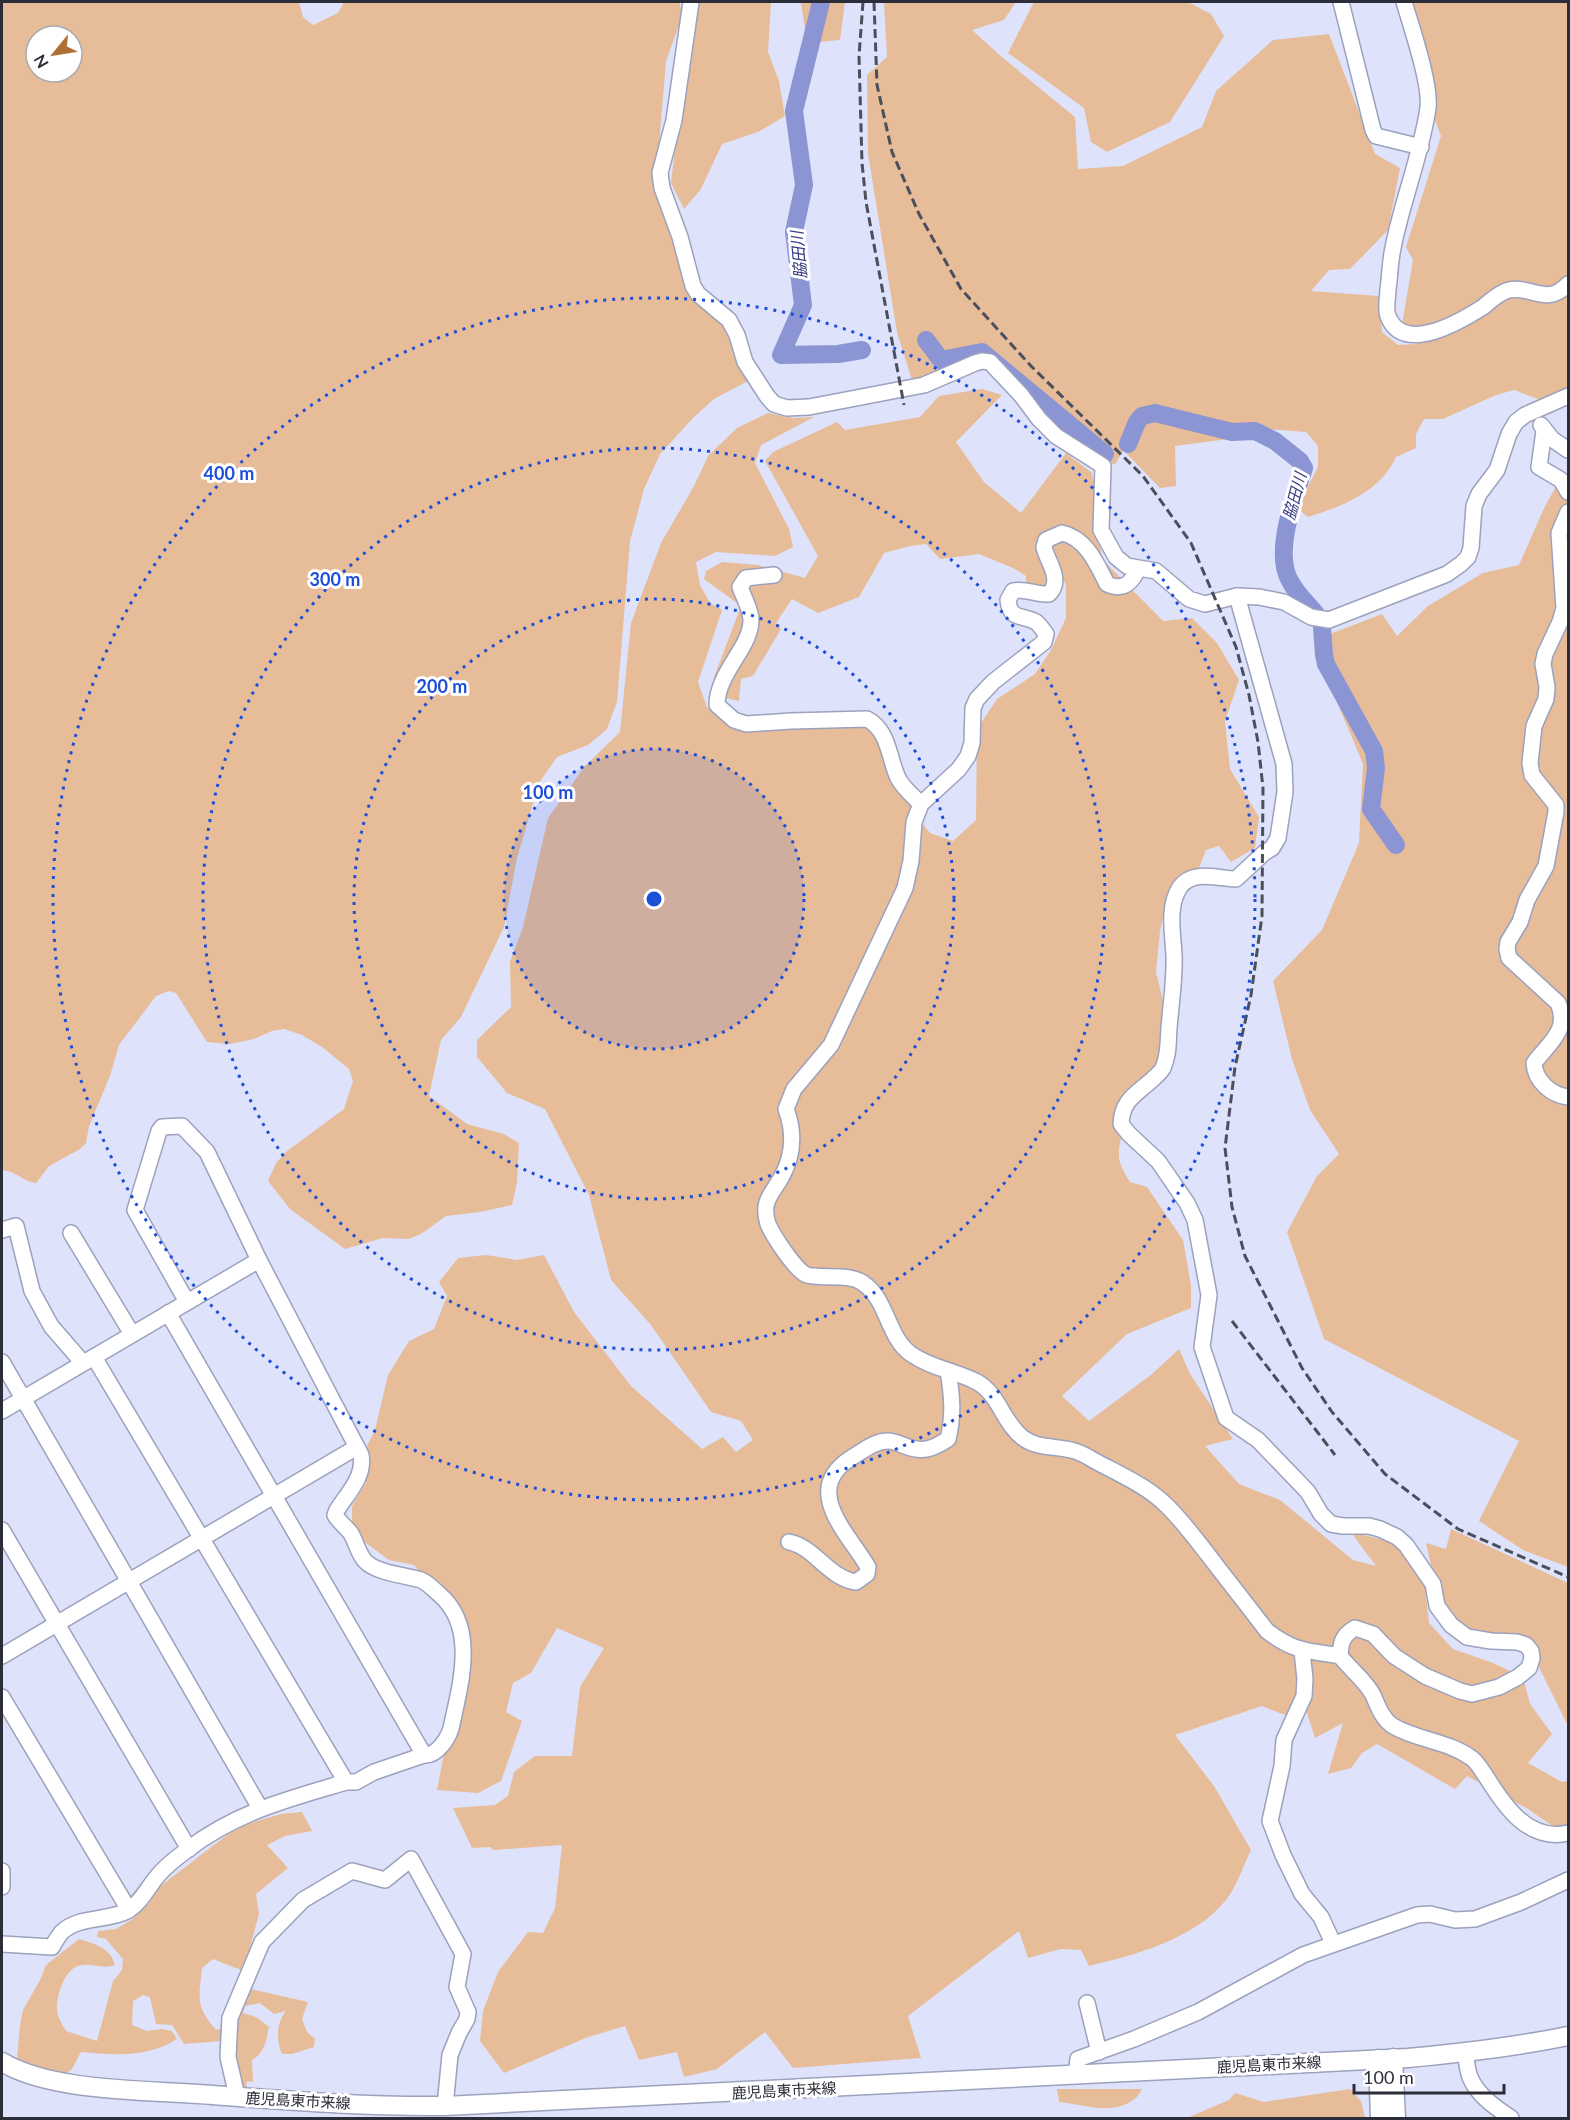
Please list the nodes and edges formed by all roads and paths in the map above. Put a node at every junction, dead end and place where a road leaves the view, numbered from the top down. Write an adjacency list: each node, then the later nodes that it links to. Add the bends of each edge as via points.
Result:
1 (691, 2): 12 (street, via 674,120 660,173 662,188 693,286 729,320 746,362 767,396 774,404 787,408 809,407 924,385 975,363 990,362 1056,436 1103,466 1101,530 1116,557)
2 (1341, 2): 4 (street, via 1376,136)
3 (1404, 2): 4 (street, via 1426,87 1428,105)
4 (1421, 147): 5 (street, via 1392,249 1387,310 1397,328 1412,335 1431,332 1460,322 1507,290 1548,295)
5 (1569, 284)
6 (1569, 396): 7 (street)
7 (1534, 411): 8 (street); 14 (street, via 1516,422 1509,434 1497,470 1474,506 1472,548 1468,557 1447,574 1329,620 1311,617 1284,602)
8 (1544, 431): 9 (street); 10 (street, via 1539,467 1561,480)
9 (1569, 450)
10 (1569, 492)
11 (1569, 512): 16 (street, via 1559,533 1564,608 1545,654 1546,699 1534,726 1530,762 1532,775 1556,805 1556,812 1546,866 1507,949 1509,958 1558,1003 1563,1013 1562,1028 1534,1063 1534,1070 1550,1091)
12 (1138, 569): 14 (street, via 1156,571 1189,599 1205,604); 15 (street, via 1129,585 1114,587 1107,584 1093,557 1074,537 1062,533 1046,540 1044,547 1056,580 1055,588 1049,594 1013,591 1008,600 1015,616 1038,623 1046,634 1044,642 977,699 969,756)
13 (774, 575): 15 (street, via 746,578 740,588 751,618 750,629 720,685 717,705 734,720 746,724 867,719 881,731 902,784)
14 (1237, 596): 37 (street, via 1284,764 1285,792 1278,838 1272,849 1236,879 1206,875 1180,886 1171,920 1173,996 1167,1053 1162,1070 1121,1111 1121,1124 1158,1161 1195,1220 1209,1295 1202,1347 1226,1418 1265,1448 1308,1492 1331,1524 1380,1528 1406,1545 1433,1584 1437,1606 1467,1637 1517,1642 1531,1651 1532,1658 1529,1668 1518,1677 1472,1694 1406,1665 1365,1630 1355,1628 1346,1634)
15 (921, 804): 25 (street, via 914,822 905,888 831,1045 794,1089 786,1109 792,1125 790,1156 767,1198 766,1210 779,1244 802,1273 861,1281 870,1288 898,1340 909,1352)
16 (1569, 1097)
17 (2, 1230): 23 (street, via 16,1226 32,1291 51,1326)
18 (71, 1233): 22 (street)
19 (258, 1260): 20 (street); 20 (street, via 207,1152 182,1126 162,1128 135,1210); 28 (street)
20 (187, 1302): 21 (street)
21 (168, 1313): 22 (street); 29 (street)
22 (132, 1334): 23 (street)
23 (88, 1360): 26 (street); 31 (street)
24 (2, 1362): 26 (street)
25 (948, 1371): 32 (street, via 952,1420 948,1439 925,1450 891,1441 878,1442 840,1466 831,1478 833,1513 868,1567 867,1574 856,1582 843,1578 798,1544); 35 (street, via 987,1388 1024,1439 1082,1453 1166,1504 1267,1631)
26 (22, 1398): 27 (street); 33 (street)
27 (2, 1411)
28 (357, 1447): 29 (street); 39 (street, via 363,1463 359,1477 335,1515 350,1532 365,1561 383,1571 424,1581 444,1599 462,1631 461,1682 451,1731 439,1748)
29 (273, 1495): 31 (street); 39 (street)
30 (2, 1530): 34 (street)
31 (201, 1538): 33 (street); 40 (street)
32 (789, 1542)
33 (129, 1580): 34 (street); 41 (street)
34 (56, 1623): 36 (street); 43 (street)
35 (1302, 1651): 37 (street); 48 (street, via 1304,1696 1284,1740 1270,1821 1302,1894 1321,1917)
36 (2, 1656)
37 (1340, 1656): 42 (street, via 1372,1693 1390,1725 1471,1757 1502,1803 1530,1827 1559,1836)
38 (2, 1696): 47 (street)
39 (424, 1755): 40 (street, via 356,1782)
40 (346, 1782): 41 (street)
41 (260, 1808): 43 (street)
42 (1569, 1833)
43 (189, 1849): 47 (street, via 162,1871)
44 (2, 1871): 46 (street)
45 (1569, 1880): 48 (street, via 1475,1919 1417,1915)
46 (2, 1887)
47 (129, 1910): 49 (street, via 73,1925 63,1931 52,1947)
48 (1333, 1943): 52 (street, via 1198,2012)
49 (2, 1944)
50 (1087, 2003): 52 (street)
51 (1569, 2036): 53 (main road, 鹿児島東市来線)
52 (1099, 2052): 56 (street, via 1078,2059)
53 (1465, 2053): 54 (main road, 鹿児島東市来線); 61 (street, via 1475,2086)
54 (1386, 2058): 56 (main road, 鹿児島東市来線); 59 (main road); 60 (main road)
55 (2, 2062): 57 (main road, 鹿児島東市来線, via 78,2084)
56 (1076, 2074): 58 (main road, 鹿児島東市来線)
57 (237, 2096): 58 (main road, 鹿児島東市来線); 58 (street, via 228,2057 230,2018 262,1942 319,1889 352,1871 385,1880 411,1859 463,1954 457,1987 468,2012 450,2055)
58 (445, 2106)
59 (1380, 2118)
60 (1396, 2118)
61 (1510, 2118)

